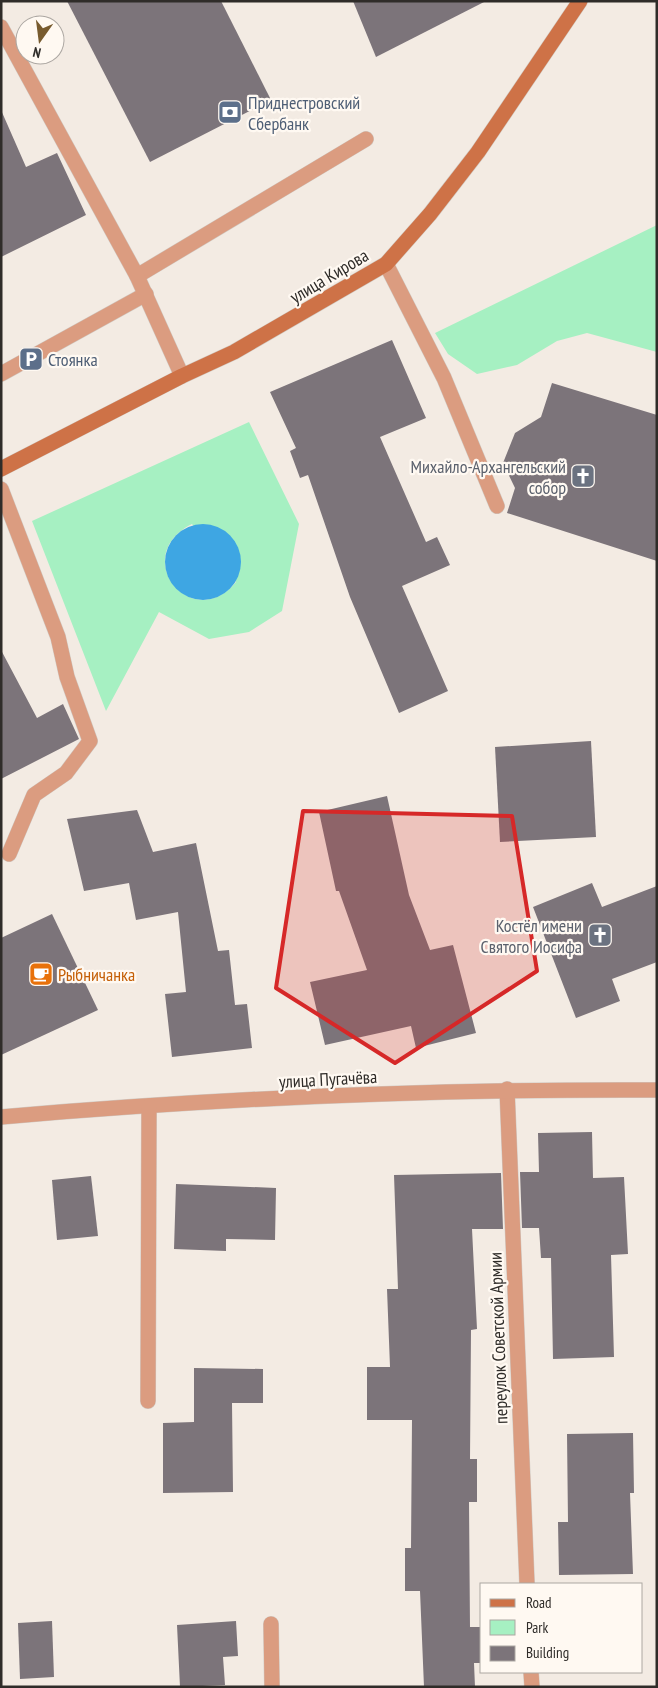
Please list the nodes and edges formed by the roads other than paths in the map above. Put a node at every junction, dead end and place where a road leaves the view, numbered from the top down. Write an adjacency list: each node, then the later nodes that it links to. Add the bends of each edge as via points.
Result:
1 (580, 1): 4 (main road, улица Кирова, via 478,152)
2 (1, 27): 5 (street)
3 (366, 139): 5 (street)
4 (386, 264): 8 (main road, улица Кирова, via 234,352); 11 (street, via 444,378)
5 (136, 276): 6 (street)
6 (146, 294): 7 (street); 8 (street)
7 (1, 374)
8 (182, 376): 9 (main road, улица Кирова)
9 (1, 469)
10 (1, 489): 12 (street, via 58,637 67,677 90,741 66,773 34,795)
11 (496, 506)
12 (9, 854)
13 (507, 1089): 14 (street, улица Пугачёва); 15 (street, улица Пугачёва); 18 (street, переулок Советской Армии)
14 (657, 1090)
15 (149, 1106): 16 (street, улица Пугачёва); 17 (street)
16 (1, 1117)
17 (148, 1401)
18 (527, 1583)
19 (270, 1624): 21 (street)
20 (531, 1673): 22 (street)
21 (272, 1687)
22 (532, 1687)

